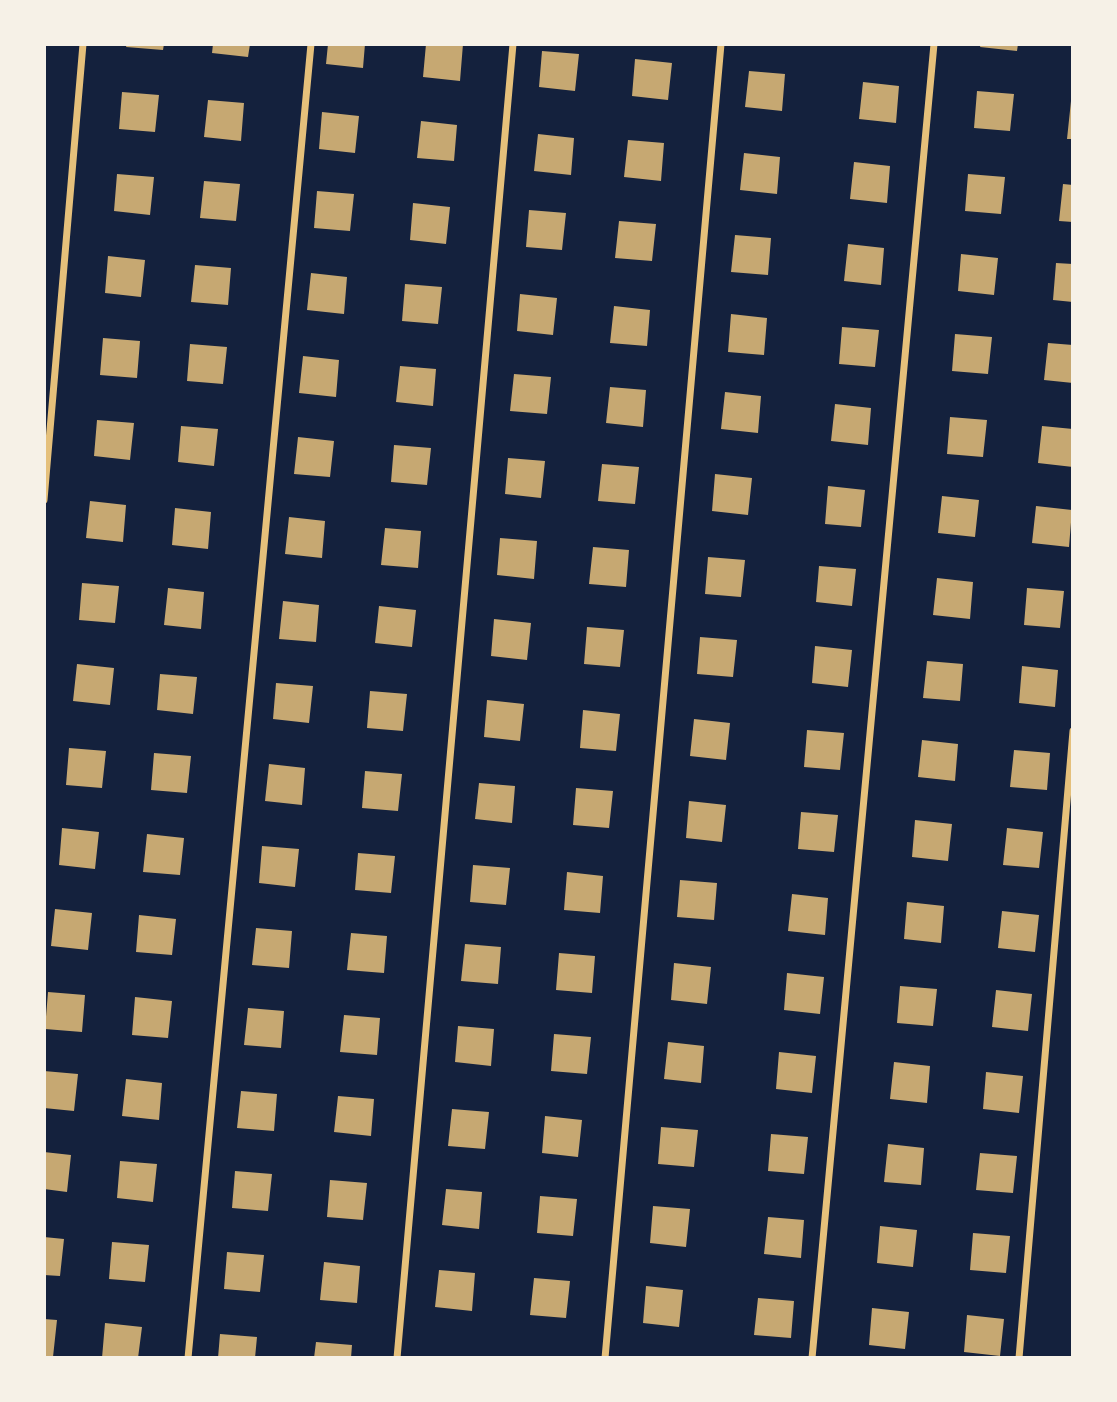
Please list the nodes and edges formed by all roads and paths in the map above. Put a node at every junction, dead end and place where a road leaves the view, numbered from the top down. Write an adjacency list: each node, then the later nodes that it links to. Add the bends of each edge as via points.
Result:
1 (83, 44): 6 (street)
2 (311, 44): 8 (street)
3 (513, 44): 9 (street)
4 (721, 44): 10 (street)
5 (934, 44): 11 (street)
6 (44, 500)
7 (1073, 731): 12 (street)
8 (188, 1358)
9 (397, 1358)
10 (605, 1358)
11 (812, 1358)
12 (1018, 1358)

